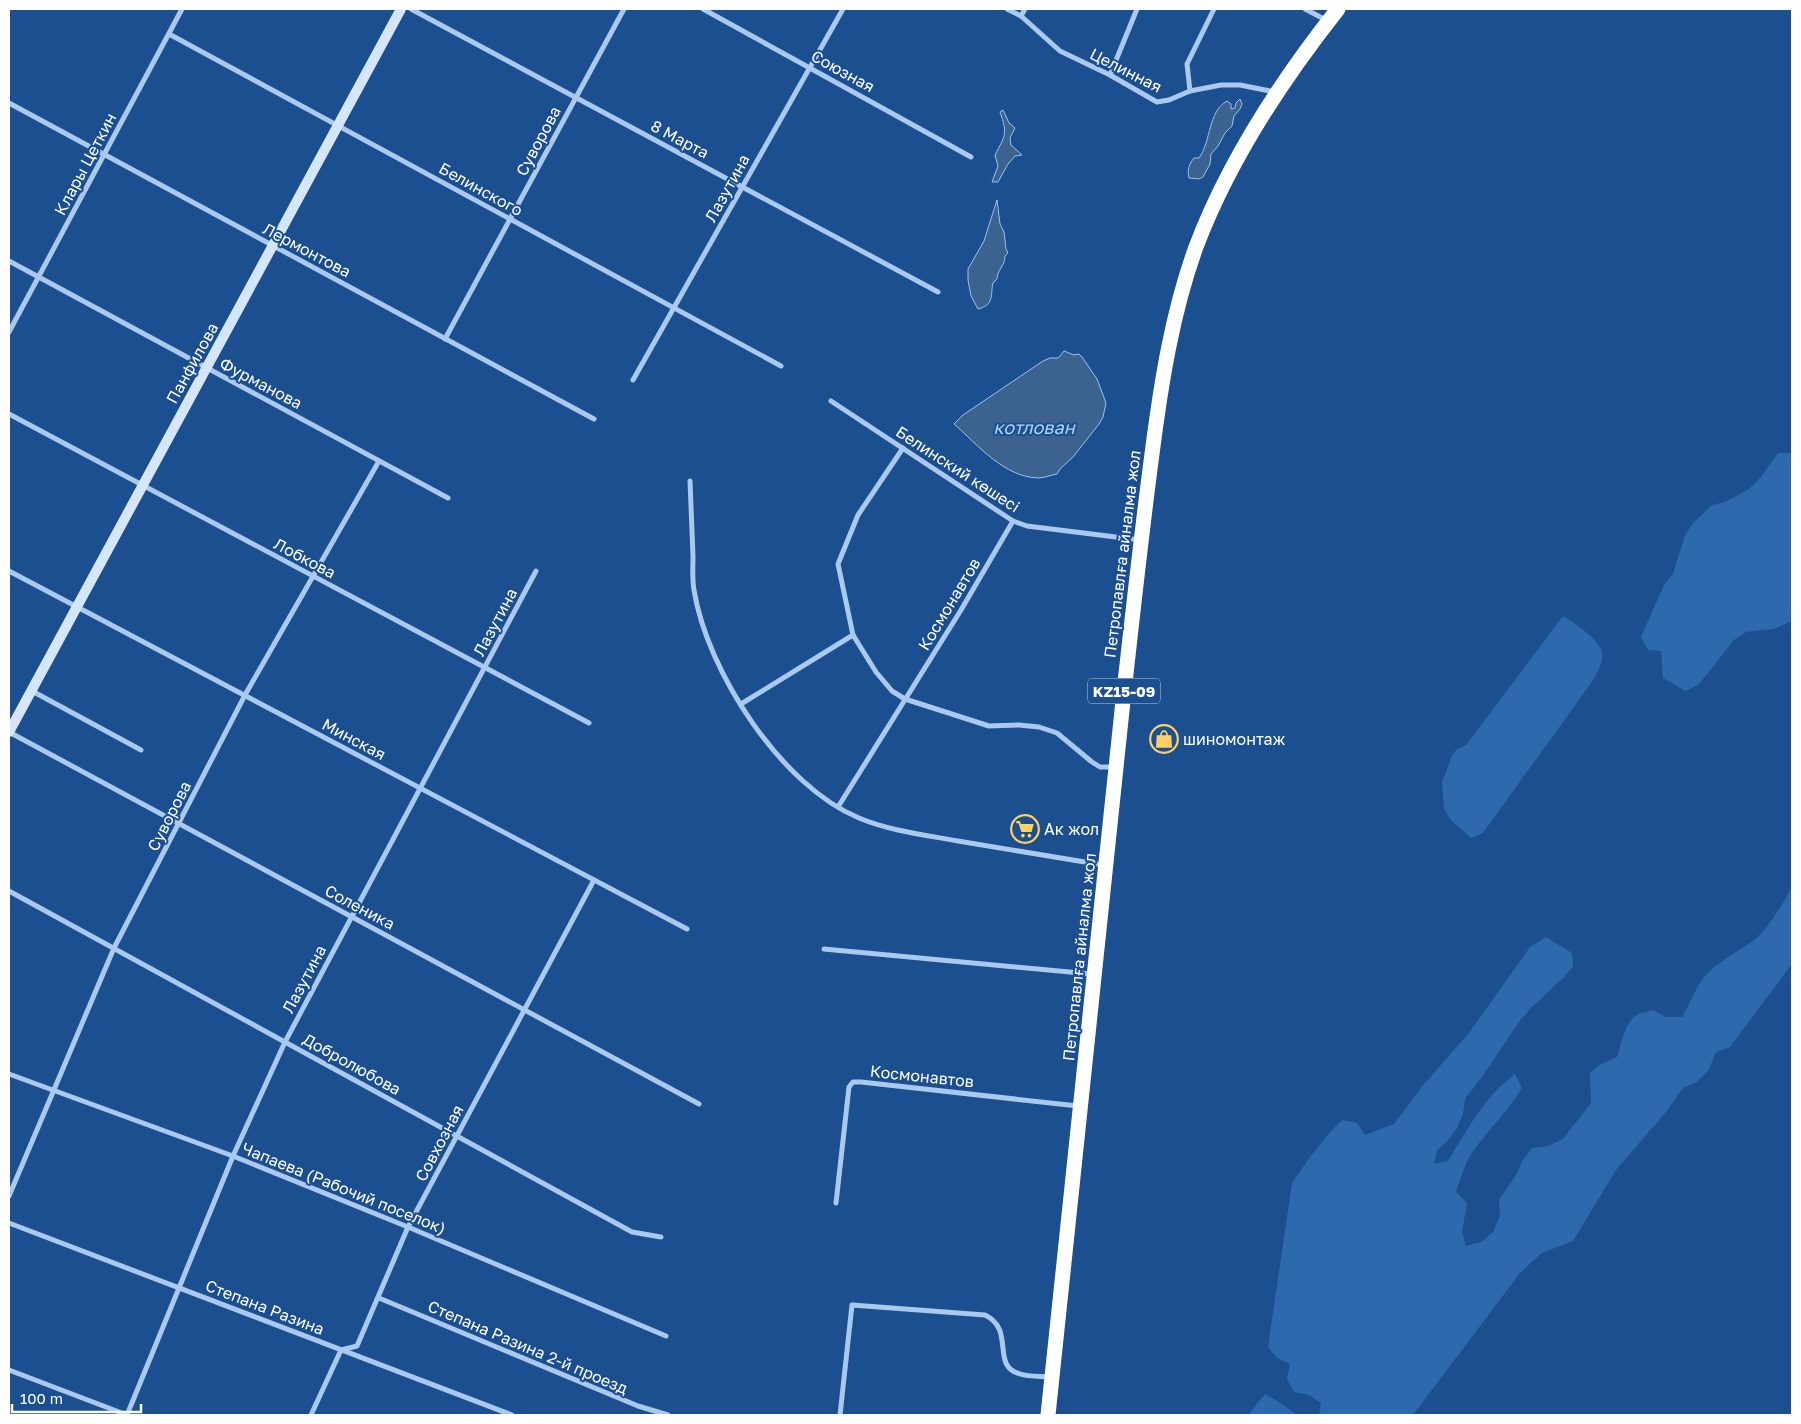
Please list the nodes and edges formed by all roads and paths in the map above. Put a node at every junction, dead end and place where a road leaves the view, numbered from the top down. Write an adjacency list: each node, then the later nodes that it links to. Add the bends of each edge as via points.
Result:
1 (182, 9): 15 (street, Клары Цеткин)
2 (401, 9): 22 (street, Панфилова)
3 (411, 9): 20 (street, 8 Марта)
4 (624, 9): 20 (street, Суворова)
5 (703, 9): 16 (street, Союзная)
6 (842, 9): 16 (street, Лазутина)
7 (1007, 9): 13 (street, Целинная)
8 (1025, 9): 13 (street)
9 (1137, 9): 17 (street)
10 (1214, 9): 18 (street, via 1188,64)
11 (1305, 9): 14 (street)
12 (1338, 9): 14 (highway, Петропавлға айналма жол / KZ15-09)
13 (1021, 16): 17 (street, Целинная, via 1060,51)
14 (1329, 21): 19 (highway, Петропавлға айналма жол / KZ15-09)
15 (169, 34): 22 (street, Белинского); 23 (street, Клары Цеткин)
16 (810, 67): 24 (street, Союзная); 25 (street, Лазутина)
17 (1110, 75): 18 (street, Целинная, via 1158,102)
18 (1190, 91): 19 (street, Целинная, via 1240,85)
19 (1277, 93): 46 (highway, Петропавлға айналма жол / KZ15-09, via 1219,194 1196,247 1179,300 1164,370)
20 (576, 97): 25 (street, 8 Марта); 26 (street, Суворова)
21 (9, 103): 23 (street, Лермонтова)
22 (338, 126): 26 (street, Белинского); 27 (street, Панфилова)
23 (104, 155): 27 (street, Лермонтова); 29 (street, Клары Цеткин)
24 (970, 157)
25 (742, 187): 30 (street, 8 Марта); 31 (street, Лазутина)
26 (510, 219): 31 (street, Белинского); 33 (street, Суворова)
27 (272, 246): 33 (street, Лермонтова); 35 (street, Панфилова)
28 (9, 261): 29 (street, Фурманова)
29 (38, 277): 32 (street, Клары Цеткин); 35 (street, Фурманова)
30 (938, 292)
31 (674, 308): 34 (street, Белинского); 36 (street, Лазутина)
32 (9, 332)
33 (445, 339): 39 (street, Лермонтова)
34 (781, 366)
35 (207, 368): 41 (street, Фурманова); 43 (street, Панфилова)
36 (633, 380)
37 (831, 401): 40 (street, Белинский көшесі)
38 (9, 414): 43 (street, Лобкова)
39 (594, 419)
40 (903, 448): 45 (street, Белинский көшесі); 51 (street, via 858,515 838,564)
41 (379, 461): 44 (street, Фурманова); 49 (street, Суворова)
42 (690, 481): 56 (street, via 694,590 720,671)
43 (143, 486): 49 (street, Лобкова); 50 (street, Панфилова)
44 (448, 498)
45 (1012, 521): 46 (street, Белинский көшесі, via 1027,526); 55 (street, Космонавтов)
46 (1140, 540): 60 (highway, Петропавлға айналма жол / KZ15-09)
47 (9, 571): 50 (street, Минская)
48 (536, 571): 52 (street, Лазутина)
49 (313, 576): 52 (street, Лобкова); 54 (street, Суворова)
50 (77, 607): 53 (street, Панфилова); 54 (street, Минская)
51 (853, 635): 55 (street, via 880,677 892,691); 56 (street)
52 (484, 668): 57 (street, Лобкова); 61 (street, Лазутина)
53 (31, 691): 58 (street, Панфилова); 59 (street)
54 (245, 696): 61 (street, Минская); 63 (street, Суворова)
55 (906, 700): 60 (street, via 989,726 1019,725 1048,730 1066,739 1092,762); 62 (street, Космонавтов)
56 (741, 704): 62 (street, via 788,768 812,790)
57 (589, 723)
58 (9, 732): 63 (street, Соленика)
59 (141, 750)
60 (1116, 768): 64 (highway, Петропавлға айналма жол / KZ15-09)
61 (420, 788): 65 (street, Минская); 67 (street, Лазутина)
62 (838, 806): 64 (street, via 878,825 912,833)
63 (179, 824): 67 (street, Соленика); 69 (street, Суворова)
64 (1106, 865): 71 (highway, Петропавлға айналма жол / KZ15-09)
65 (594, 880): 68 (street, Минская); 72 (street, Совхозная)
66 (9, 890): 69 (street, Добролюбова)
67 (352, 917): 72 (street, Соленика); 73 (street, Лазутина)
68 (687, 929)
69 (114, 948): 73 (street, Добролюбова); 75 (street, Суворова)
70 (824, 949): 71 (street)
71 (1094, 974): 77 (highway, Петропавлға айналма жол / KZ15-09)
72 (524, 1010): 76 (street, Соленика); 78 (street, Совхозная)
73 (285, 1042): 78 (street, Добролюбова); 79 (street, Лазутина)
74 (9, 1074): 75 (street, Чапаева (Рабочий поселок))
75 (54, 1090): 79 (street, Чапаева (Рабочий поселок)); 80 (street, Суворова)
76 (699, 1104)
77 (1081, 1106): 81 (street, Космонавтов, via 853,1082 849,1087); 90 (highway, Петропавлға айналма жол / KZ15-09)
78 (457, 1136): 83 (street, Совхозная); 84 (street, Добролюбова, via 632,1232)
79 (233, 1156): 83 (street, Чапаева (Рабочий поселок)); 85 (street, Лазутина)
80 (9, 1196)
81 (836, 1203)
82 (9, 1222): 85 (street, Степана Разина)
83 (408, 1227): 86 (street, Совхозная); 87 (street, Чапаева (Рабочий поселок))
84 (661, 1237)
85 (179, 1288): 88 (street, Степана Разина); 91 (street, Лазутина)
86 (379, 1298): 88 (street, Совхозная, via 357,1346); 94 (street, Степана Разина 2-й проезд, via 638,1406)
87 (666, 1336)
88 (341, 1350): 92 (street); 93 (street, Степана Разина)
89 (9, 1370): 91 (street)
90 (1051, 1377): 95 (street, via 1022,1375 1008,1368 1004,1362 1001,1334 995,1322 985,1316 852,1305); 96 (highway, Петропавлға айналма жол / KZ15-09)
91 (127, 1415)
92 (311, 1415)
93 (512, 1415)
94 (668, 1415)
95 (840, 1415)
96 (1048, 1415)

